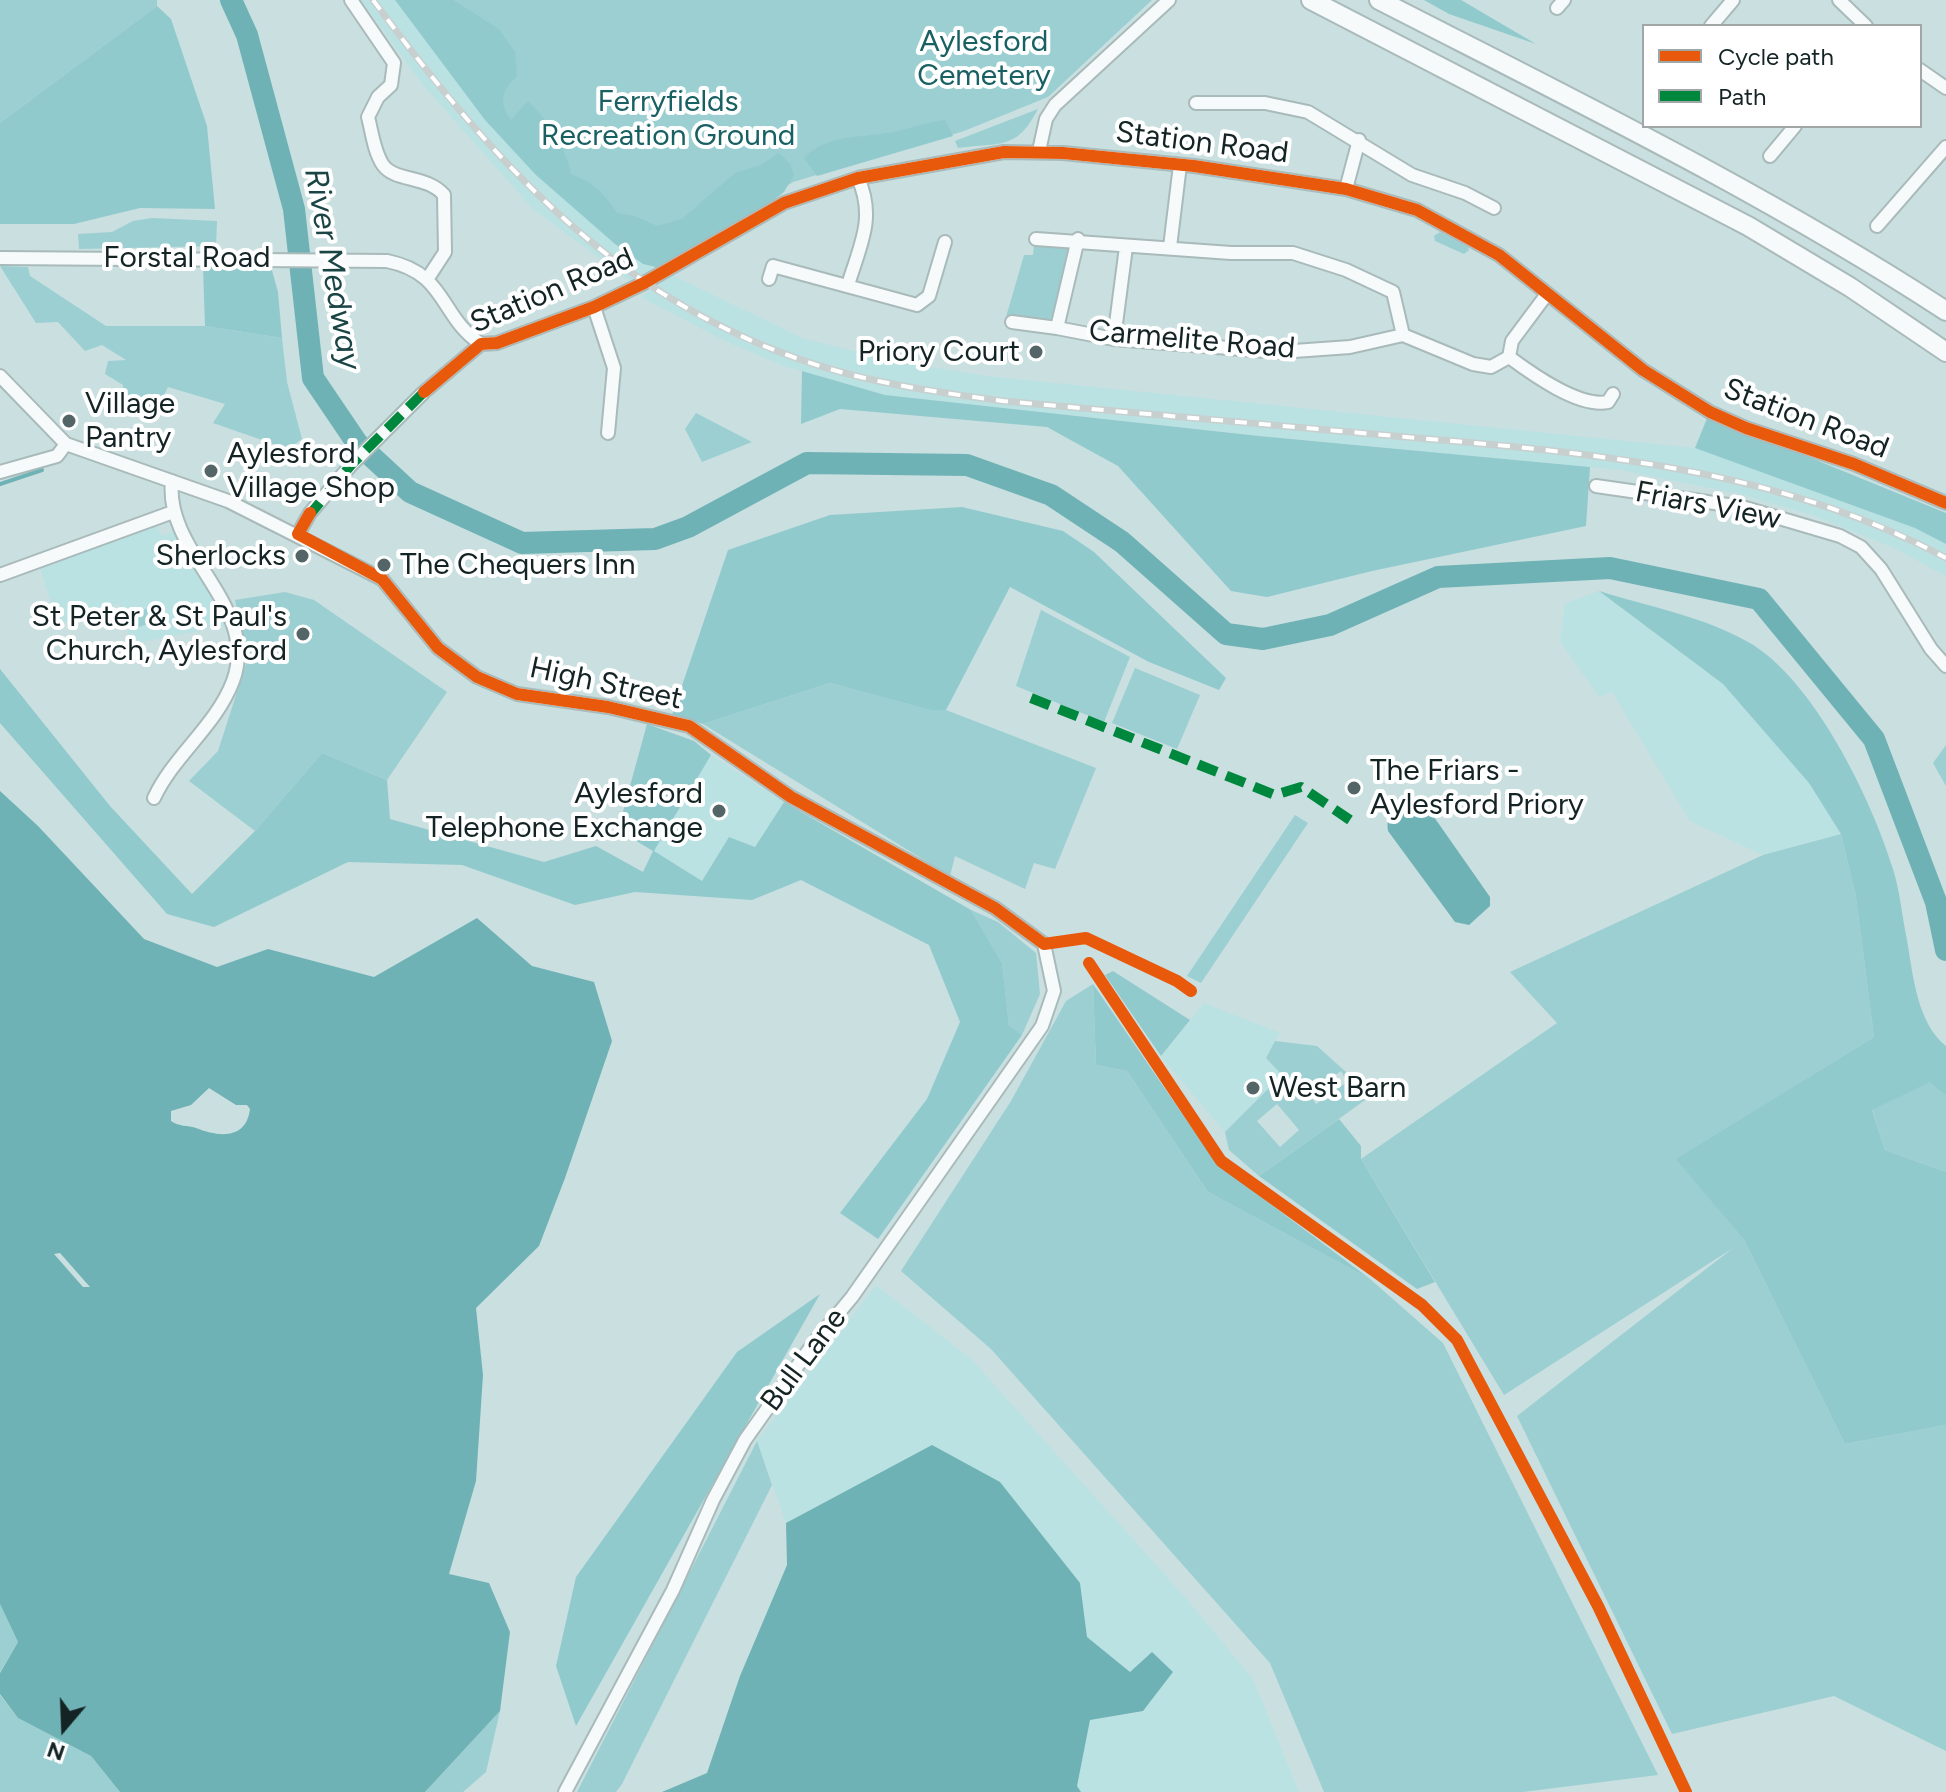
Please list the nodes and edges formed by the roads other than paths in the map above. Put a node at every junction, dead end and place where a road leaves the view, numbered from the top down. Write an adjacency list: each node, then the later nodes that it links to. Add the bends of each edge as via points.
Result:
1 (351, 0): 28 (street, via 394,63 391,85 368,117 380,161 391,172 426,181 444,195 445,252)
2 (1169, 0): 15 (street, via 1055,105)
3 (1311, 0): 39 (highway, via 1748,226)
4 (1379, 0): 33 (highway, via 1734,182)
5 (1733, 0): 7 (street)
6 (1839, 0): 8 (street)
7 (1713, 24)
8 (1864, 24)
9 (1922, 71): 10 (street)
10 (1946, 88)
11 (1196, 103): 13 (street, via 1291,107)
12 (1793, 128): 16 (street)
13 (1359, 140): 19 (street); 20 (street, via 1412,175)
14 (1946, 147): 21 (street)
15 (1039, 151): 17 (street, Station Road); 18 (street, Station Road, via 955,159)
16 (1770, 156)
17 (1180, 165): 19 (street, Station Road); 26 (street)
18 (858, 178): 30 (street, via 869,214); 32 (street, Station Road, via 784,203)
19 (1346, 189): 31 (street, Station Road, via 1417,210 1470,236)
20 (1494, 208)
21 (1877, 226)
22 (1036, 239): 23 (street)
23 (1078, 239): 25 (street); 35 (street, Carmelite Road)
24 (945, 242): 30 (street, via 929,296 917,305)
25 (1126, 247): 26 (street); 37 (street)
26 (1170, 247): 36 (street, via 1293,253 1346,270 1393,292)
27 (0, 258): 28 (street, Forstal Road, via 354,259 411,266)
28 (428, 278): 38 (street)
29 (769, 279): 30 (street, via 773,266)
30 (848, 285)
31 (1547, 294): 40 (street, via 1512,341); 48 (street, Station Road, via 1643,370 1710,412)
32 (594, 307): 38 (street, Station Road, via 497,343); 43 (street, via 614,368)
33 (1946, 311)
34 (1012, 322): 35 (street, Carmelite Road)
35 (1057, 328): 37 (street, Carmelite Road)
36 (1403, 335): 37 (street, Carmelite Road, via 1350,347 1280,352); 40 (street, via 1473,364 1491,367)
37 (1114, 339)
38 (481, 344): 50 (street, Station Road, via 351,465)
39 (1946, 352)
40 (1509, 357): 42 (street, via 1550,386 1595,402 1608,402)
41 (0, 376): 44 (street)
42 (1613, 394)
43 (608, 433)
44 (66, 444): 45 (street, via 57,456); 46 (street, High Street)
45 (0, 472)
46 (172, 481): 49 (street); 50 (street, High Street)
47 (1596, 486): 52 (street, Friars View, via 1742,507 1840,536 1861,547 1881,569)
48 (1946, 503)
49 (173, 512): 51 (street); 53 (street, via 234,629 238,652 221,705 166,772)
50 (298, 534): 54 (street, High Street, via 382,579 438,648 477,677 517,694 689,726 791,797 995,908)
51 (0, 575)
52 (1946, 666)
53 (154, 798)
54 (1044, 944): 55 (street, Bull Lane, via 1054,991 1042,1026 745,1440 673,1590)
55 (565, 1792)

